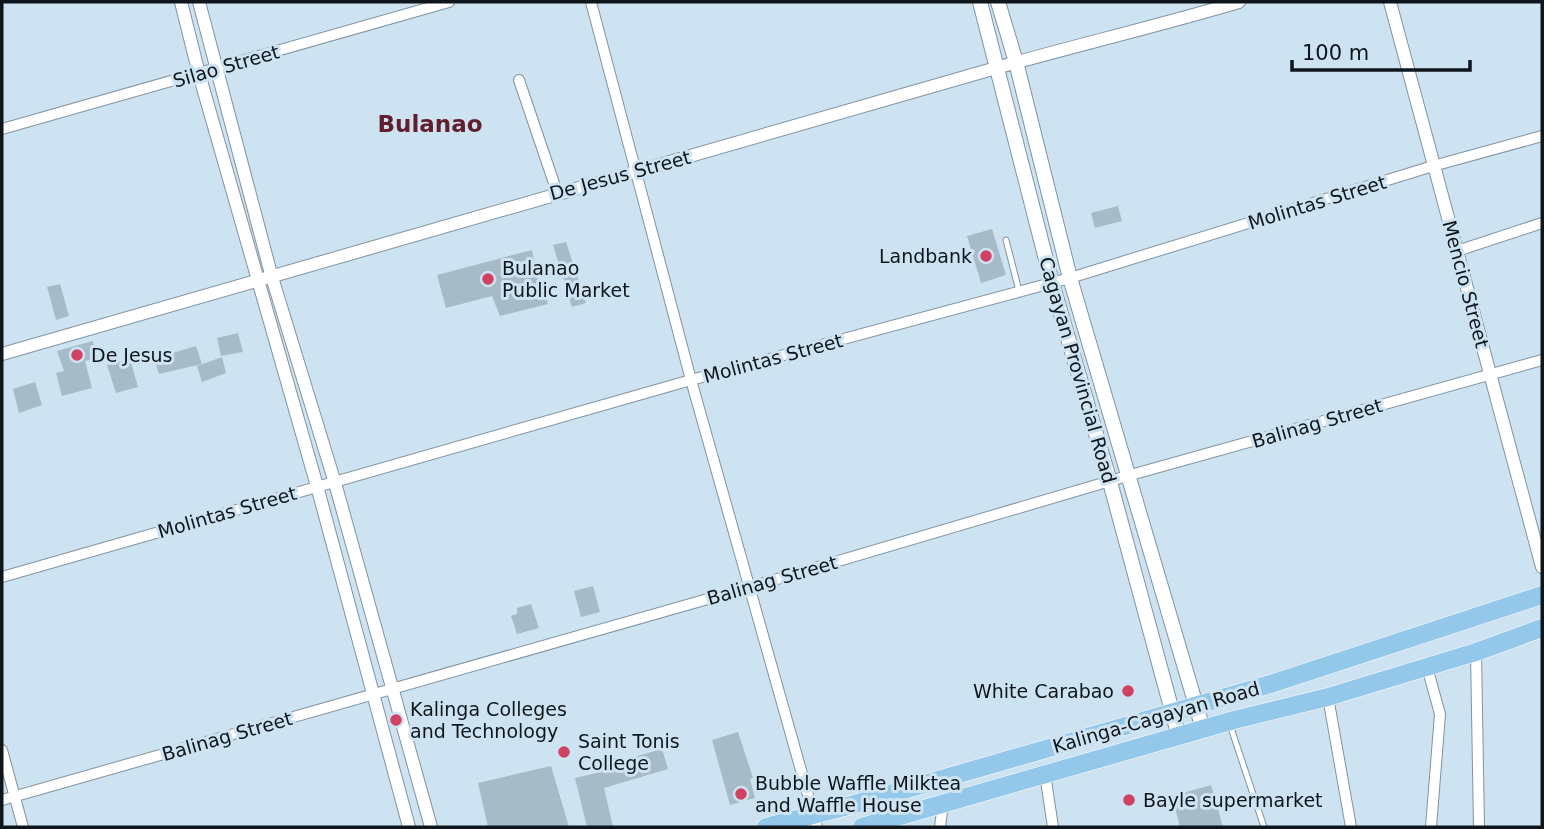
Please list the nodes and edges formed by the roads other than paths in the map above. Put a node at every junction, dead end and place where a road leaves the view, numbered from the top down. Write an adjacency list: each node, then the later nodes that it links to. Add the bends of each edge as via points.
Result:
1 (181, 2): 12 (street)
2 (199, 2): 11 (street)
3 (449, 2): 11 (street, Silao Street)
4 (591, 2): 17 (street)
5 (981, 2): 10 (main road, Cagayan Provincial Road)
6 (998, 2): 9 (main road, Cagayan Provincial Road)
7 (1239, 2): 9 (street, De Jesus Street)
8 (1391, 2): 16 (street, Mencio Street)
9 (1016, 62): 10 (street, De Jesus Street); 23 (main road, Cagayan Provincial Road)
10 (999, 67): 17 (street, De Jesus Street); 25 (main road, Cagayan Provincial Road)
11 (216, 69): 12 (street, Silao Street); 22 (street)
12 (199, 74): 14 (street, Silao Street); 24 (street)
13 (519, 80): 18 (street)
14 (2, 129)
15 (1542, 136): 16 (street, Molintas Street)
16 (1433, 166): 21 (street, Mencio Street); 23 (street, Molintas Street)
17 (636, 171): 18 (street, De Jesus Street); 30 (street)
18 (557, 192): 22 (street, De Jesus Street)
19 (1542, 223): 21 (street)
20 (1006, 240): 26 (lane)
21 (1457, 251): 29 (street, Mencio Street)
22 (271, 274): 24 (street, De Jesus Street); 33 (street)
23 (1070, 278): 25 (street, Molintas Street); 31 (main road, Cagayan Provincial Road)
24 (256, 279): 27 (street, De Jesus Street); 34 (street)
25 (1052, 282): 26 (street, Molintas Street); 32 (main road, Cagayan Provincial Road)
26 (1019, 292): 30 (street, Molintas Street)
27 (2, 354)
28 (1542, 360): 29 (street, Balinag Street)
29 (1491, 375): 31 (street, Balinag Street); 35 (street, Mencio Street)
30 (691, 380): 33 (street, Molintas Street); 37 (street)
31 (1127, 476): 32 (street, Balinag Street); 39 (main road, Cagayan Provincial Road)
32 (1110, 482): 37 (street, Balinag Street); 40 (main road, Cagayan Provincial Road)
33 (335, 483): 34 (street, Molintas Street); 44 (street)
34 (317, 486): 36 (street, Molintas Street); 45 (street)
35 (1542, 566)
36 (2, 578)
37 (750, 587): 44 (street, Balinag Street); 57 (street)
38 (1542, 595): 47 (highway, Kalinga-Cagayan Road, via 1272,684)
39 (1169, 611): 40 (main road); 47 (main road, Cagayan Provincial Road)
40 (1146, 618): 48 (main road, Cagayan Provincial Road)
41 (1542, 628): 42 (highway, Kalinga-Cagayan Road)
42 (1476, 652): 43 (highway, Kalinga-Cagayan Road); 68 (street)
43 (1427, 667): 46 (highway, Kalinga-Cagayan Road); 67 (street, via 1440,714)
44 (394, 688): 45 (street, Balinag Street); 60 (street)
45 (373, 694): 54 (street, Balinag Street); 59 (street)
46 (1328, 697): 49 (highway, Kalinga-Cagayan Road); 66 (street)
47 (1195, 704): 48 (highway, Kalinga-Cagayan Road); 50 (main road, Cagayan Provincial Road)
48 (1172, 712): 51 (main road, Cagayan Provincial Road); 57 (highway, Kalinga-Cagayan Road)
49 (1229, 722): 50 (highway, Kalinga-Cagayan Road); 65 (lane)
50 (1203, 729): 51 (highway, Kalinga-Cagayan Road)
51 (1179, 737): 53 (highway, Kalinga-Cagayan Road)
52 (2, 750): 54 (street)
53 (1045, 774): 56 (highway, Kalinga-Cagayan Road); 64 (street)
54 (15, 796): 55 (street, Balinag Street); 58 (street)
55 (2, 800)
56 (943, 803): 62 (highway, Kalinga-Cagayan Road); 63 (street)
57 (815, 821): 61 (highway, Kalinga-Cagayan Road)
58 (23, 827)
59 (409, 827)
60 (431, 827)
61 (766, 827)
62 (862, 827)
63 (940, 827)
64 (1053, 827)
65 (1264, 827)
66 (1351, 827)
67 (1431, 827)
68 (1479, 827)

